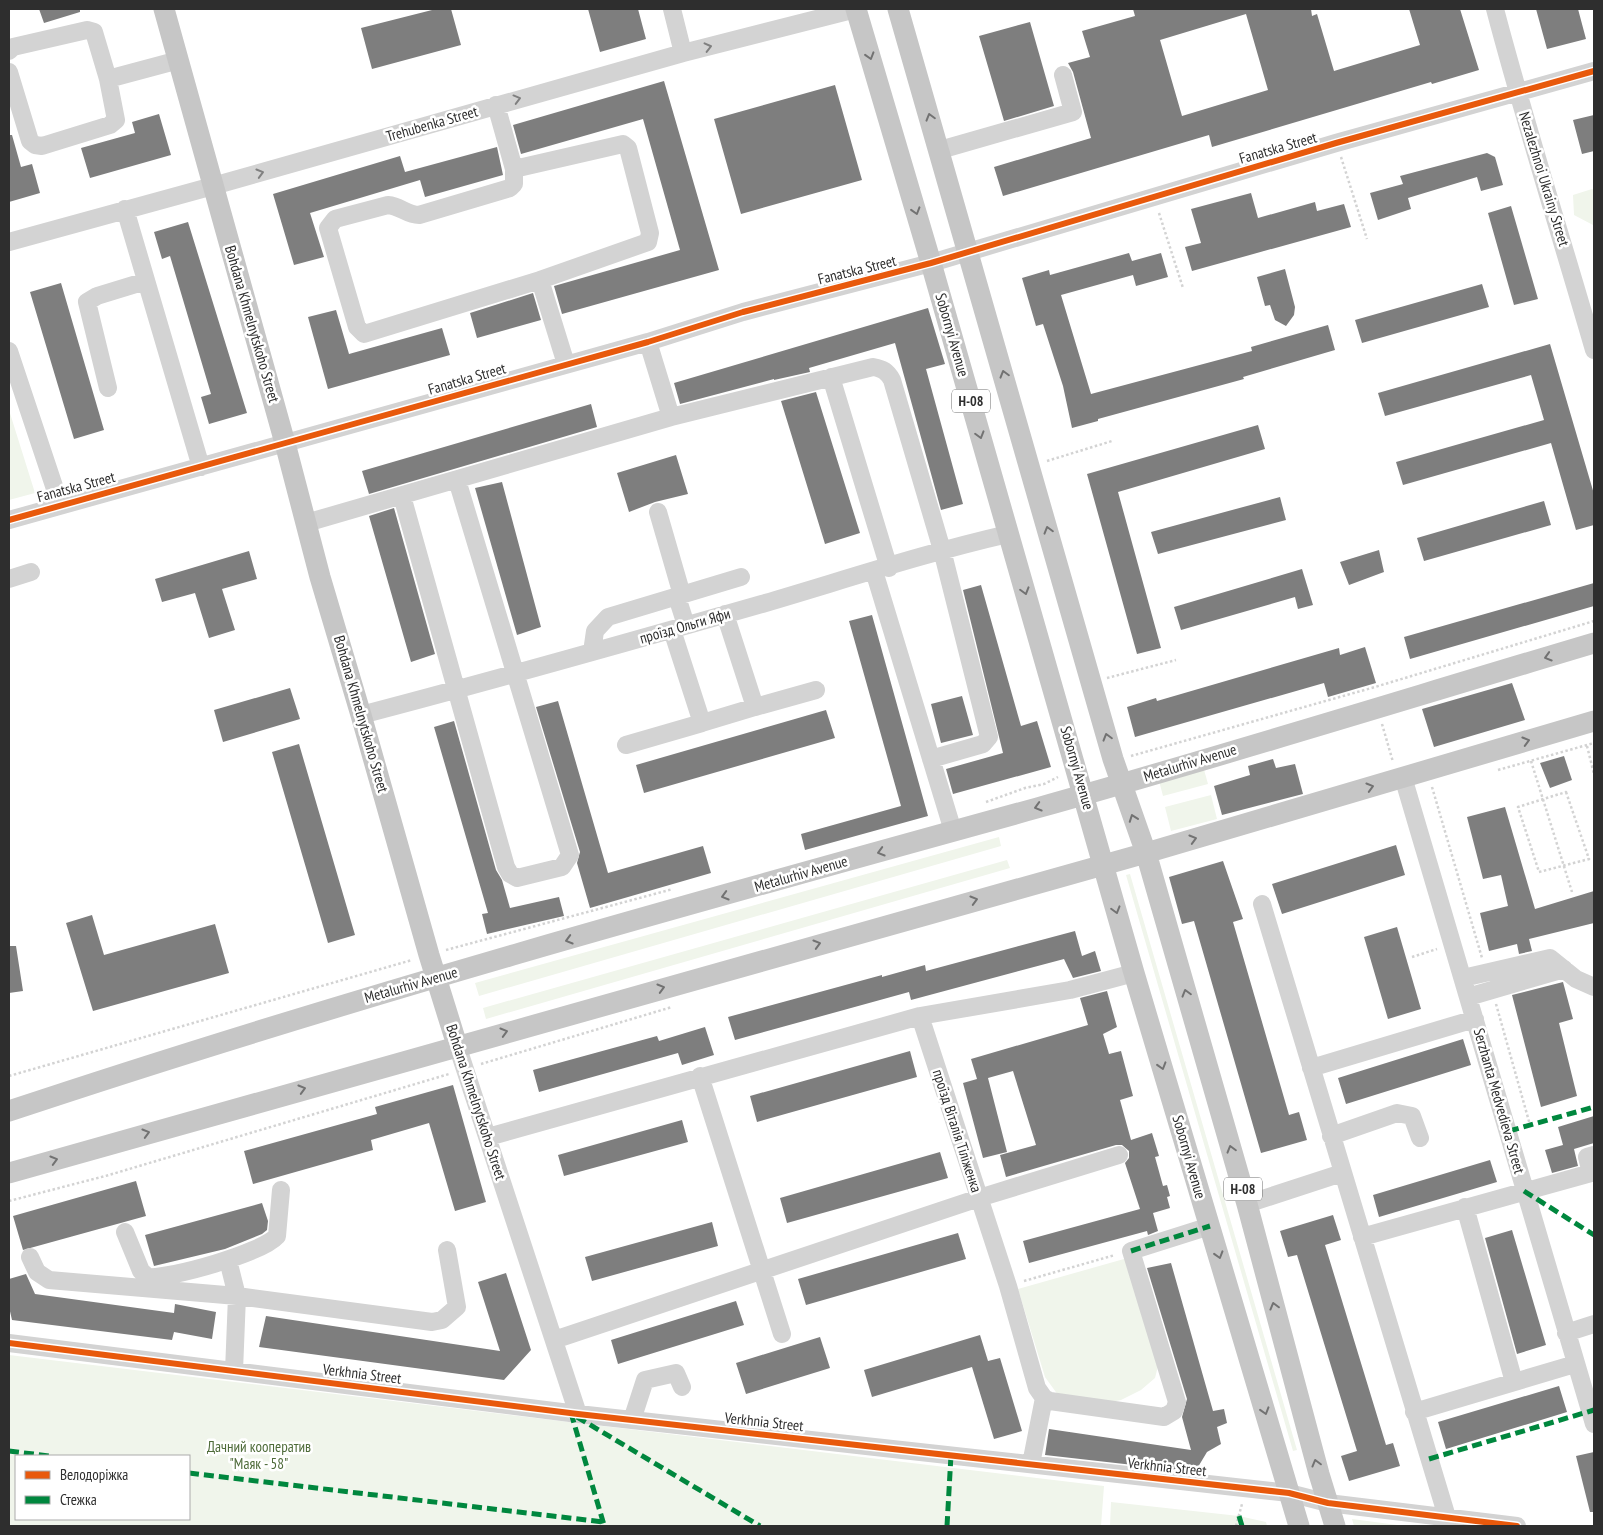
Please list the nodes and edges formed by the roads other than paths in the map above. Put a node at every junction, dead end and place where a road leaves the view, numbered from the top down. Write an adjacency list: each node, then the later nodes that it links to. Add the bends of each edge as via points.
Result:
1 (164, 9): 8 (main road, Bohdana Khmelnytskoho Street)
2 (672, 9): 7 (street)
3 (856, 9): 7 (street, Trehubenka Street, one-way to 3); 22 (main road, Sobornyi Avenue / Н-08, one-way to 22)
4 (898, 9): 16 (main road, Н-08, one-way to 4)
5 (1495, 9): 13 (street, Nezalezhnoi Ukrainy Street)
6 (9, 51): 12 (street, via 13,47 90,30 97,36)
7 (683, 53): 15 (street, Trehubenka Street, one-way to 7)
8 (179, 60): 12 (street); 18 (main road, Bohdana Khmelnytskoho Street)
9 (1594, 71): 13 (street, Fanatska Street)
10 (9, 72): 14 (street)
11 (1063, 75): 16 (street, via 1072,112)
12 (108, 79): 14 (street, via 115,123 42,146 30,141)
13 (1517, 92): 21 (street, Fanatska Street); 25 (street, Nezalezhnoi Ukrainy Street)
14 (12, 99)
15 (496, 105): 17 (street); 18 (street, Trehubenka Street, one-way to 15)
16 (940, 150): 21 (main road, Н-08)
17 (514, 169): 23 (street, via 623,144 628,148 650,233 648,242); 23 (street, via 514,184 510,188 419,215 388,205 335,219 328,228 357,327 364,334)
18 (213, 186): 19 (street, Trehubenka Street); 33 (main road, Bohdana Khmelnytskoho Street)
19 (125, 209): 20 (street, Trehubenka Street); 24 (street)
20 (9, 242)
21 (970, 252): 22 (street, Fanatska Street); 62 (main road, Н-08, one-way to 21)
22 (932, 263): 26 (street, Fanatska Street, via 743,312); 41 (main road, Sobornyi Avenue / Н-08, one-way to 41)
23 (540, 280): 29 (street)
24 (146, 281): 31 (street, via 87,302); 34 (street)
25 (1589, 314): 27 (street, Nezalezhnoi Ukrainy Street)
26 (648, 342): 29 (street, Fanatska Street); 32 (street)
27 (1594, 350)
28 (9, 352): 37 (street)
29 (566, 364): 33 (street, Fanatska Street)
30 (831, 377): 32 (street); 42 (street, via 873,367 888,373); 43 (street)
31 (108, 388)
32 (671, 417): 35 (street)
33 (285, 443): 34 (street, Fanatska Street); 40 (main road, Bohdana Khmelnytskoho Street)
34 (201, 467): 37 (street, Fanatska Street)
35 (457, 480): 36 (street); 52 (street)
36 (402, 496): 40 (street); 53 (street)
37 (60, 504): 39 (street, Fanatska Street)
38 (658, 512): 47 (street)
39 (9, 520)
40 (306, 523): 56 (main road, Bohdana Khmelnytskoho Street)
41 (1008, 534): 42 (street, проїзд Ольги Яфи); 63 (main road, Sobornyi Avenue / Н-08, one-way to 63)
42 (942, 550): 43 (street, проїзд Ольги Яфи); 60 (street, via 989,736 983,744)
43 (882, 569): 48 (street, проїзд Ольги Яфи); 60 (street)
44 (31, 572): 46 (street)
45 (741, 577): 47 (street)
46 (9, 579)
47 (679, 596): 49 (street); 51 (street, via 608,617 595,631)
48 (725, 614): 49 (street, проїзд Ольги Яфи); 55 (street)
49 (679, 628): 51 (street, проїзд Ольги Яфи); 58 (street)
50 (1594, 643): 62 (main road, Metalurhiv Avenue, one-way to 62, via 1377,712)
51 (592, 652): 52 (street, проїзд Ольги Яфи)
52 (516, 673): 53 (street, проїзд Ольги Яфи); 53 (street, via 570,855 562,867 518,878 510,874)
53 (456, 690): 56 (street, проїзд Ольги Яфи)
54 (816, 690): 55 (street)
55 (755, 707): 58 (street)
56 (362, 715): 70 (main road, Bohdana Khmelnytskoho Street)
57 (1594, 721): 61 (main road, one-way to 57)
58 (702, 723): 59 (street)
59 (626, 745)
60 (931, 759): 64 (street)
61 (1398, 772): 65 (main road, one-way to 61); 71 (street, Serzhanta Medvedieva Street)
62 (1120, 784): 63 (main road, Metalurhiv Avenue); 65 (main road, Н-08, one-way to 62)
63 (1085, 794): 64 (main road, Metalurhiv Avenue, one-way to 64); 66 (main road, Sobornyi Avenue / Н-08)
64 (953, 831): 70 (main road, Metalurhiv Avenue, one-way to 70)
65 (1146, 852): 66 (main road); 90 (main road, Н-08, one-way to 65)
66 (1103, 863): 69 (main road, Sobornyi Avenue / Н-08, one-way to 69); 76 (main road, one-way to 66)
67 (1262, 904): 77 (street)
68 (1564, 970): 71 (street, via 1550,958); 72 (street); 73 (street)
69 (1134, 973): 74 (street, via 1070,990); 92 (main road, Sobornyi Avenue / Н-08, one-way to 92)
70 (435, 977): 76 (main road, Bohdana Khmelnytskoho Street); 79 (main road, Metalurhiv Avenue, via 183,1053)
71 (1463, 978): 73 (street, Serzhanta Medvedieva Street)
72 (1594, 987)
73 (1468, 997): 75 (street, Serzhanta Medvedieva Street)
74 (920, 1016): 78 (street); 89 (street, проїзд Віталія Тіліженка)
75 (1475, 1019): 77 (street); 88 (street, Serzhanta Medvedieva Street)
76 (457, 1045): 81 (street, Bohdana Khmelnytskoho Street); 85 (main road, one-way to 76)
77 (1311, 1068): 80 (street)
78 (700, 1076): 81 (street); 98 (street)
79 (9, 1111)
80 (1331, 1136): 82 (street, via 1398,1113 1412,1116); 86 (street)
81 (488, 1137): 103 (street, Bohdana Khmelnytskoho Street)
82 (1420, 1138)
83 (1119, 1155): 89 (street)
84 (1594, 1155): 88 (street, via 1587,1157 1591,1173)
85 (9, 1172)
86 (1342, 1172): 90 (street); 94 (street)
87 (281, 1190): 97 (street, via 276,1236 263,1247)
88 (1524, 1191): 91 (street); 101 (street, Serzhanta Medvedieva Street)
89 (979, 1198): 98 (street); 109 (street, проїзд Віталія Тіліженка, via 1036,1388)
90 (1247, 1204): 116 (main road, Н-08, one-way to 90)
91 (1466, 1207): 94 (street); 107 (street)
92 (1210, 1226): 109 (street, via 1131,1250 1177,1402 1174,1411 1164,1417); 115 (main road, Sobornyi Avenue / Н-08, one-way to 115)
93 (125, 1232): 97 (street, via 141,1271 148,1277)
94 (1362, 1237): 110 (street)
95 (447, 1250): 99 (street, via 457,1307 442,1320 432,1322)
96 (30, 1257): 99 (street, via 37,1272 49,1280)
97 (228, 1260): 99 (street)
98 (763, 1270): 102 (street); 103 (street)
99 (237, 1296): 106 (street)
100 (1594, 1324): 101 (street)
101 (1566, 1333): 105 (street, Serzhanta Medvedieva Street)
102 (782, 1334)
103 (554, 1340): 111 (street, Bohdana Khmelnytskoho Street)
104 (9, 1343): 106 (street, Verkhnia Street)
105 (1575, 1364): 107 (street); 113 (street, Serzhanta Medvedieva Street)
106 (234, 1371): 111 (street, Verkhnia Street)
107 (1514, 1382): 110 (street)
108 (682, 1387): 112 (street, via 676,1373 644,1380)
109 (1044, 1398): 114 (street)
110 (1414, 1412): 117 (street)
111 (578, 1414): 112 (street, Verkhnia Street)
112 (632, 1420): 114 (street, Verkhnia Street)
113 (1594, 1424)
114 (1031, 1464): 115 (street, Verkhnia Street)
115 (1289, 1493): 116 (street, Verkhnia Street); 118 (main road, Sobornyi Avenue / Н-08)
116 (1328, 1503): 117 (street, Verkhnia Street); 119 (main road, Н-08)
117 (1447, 1517): 120 (street, Verkhnia Street)
118 (1299, 1526)
119 (1335, 1526)
120 (1517, 1526)

